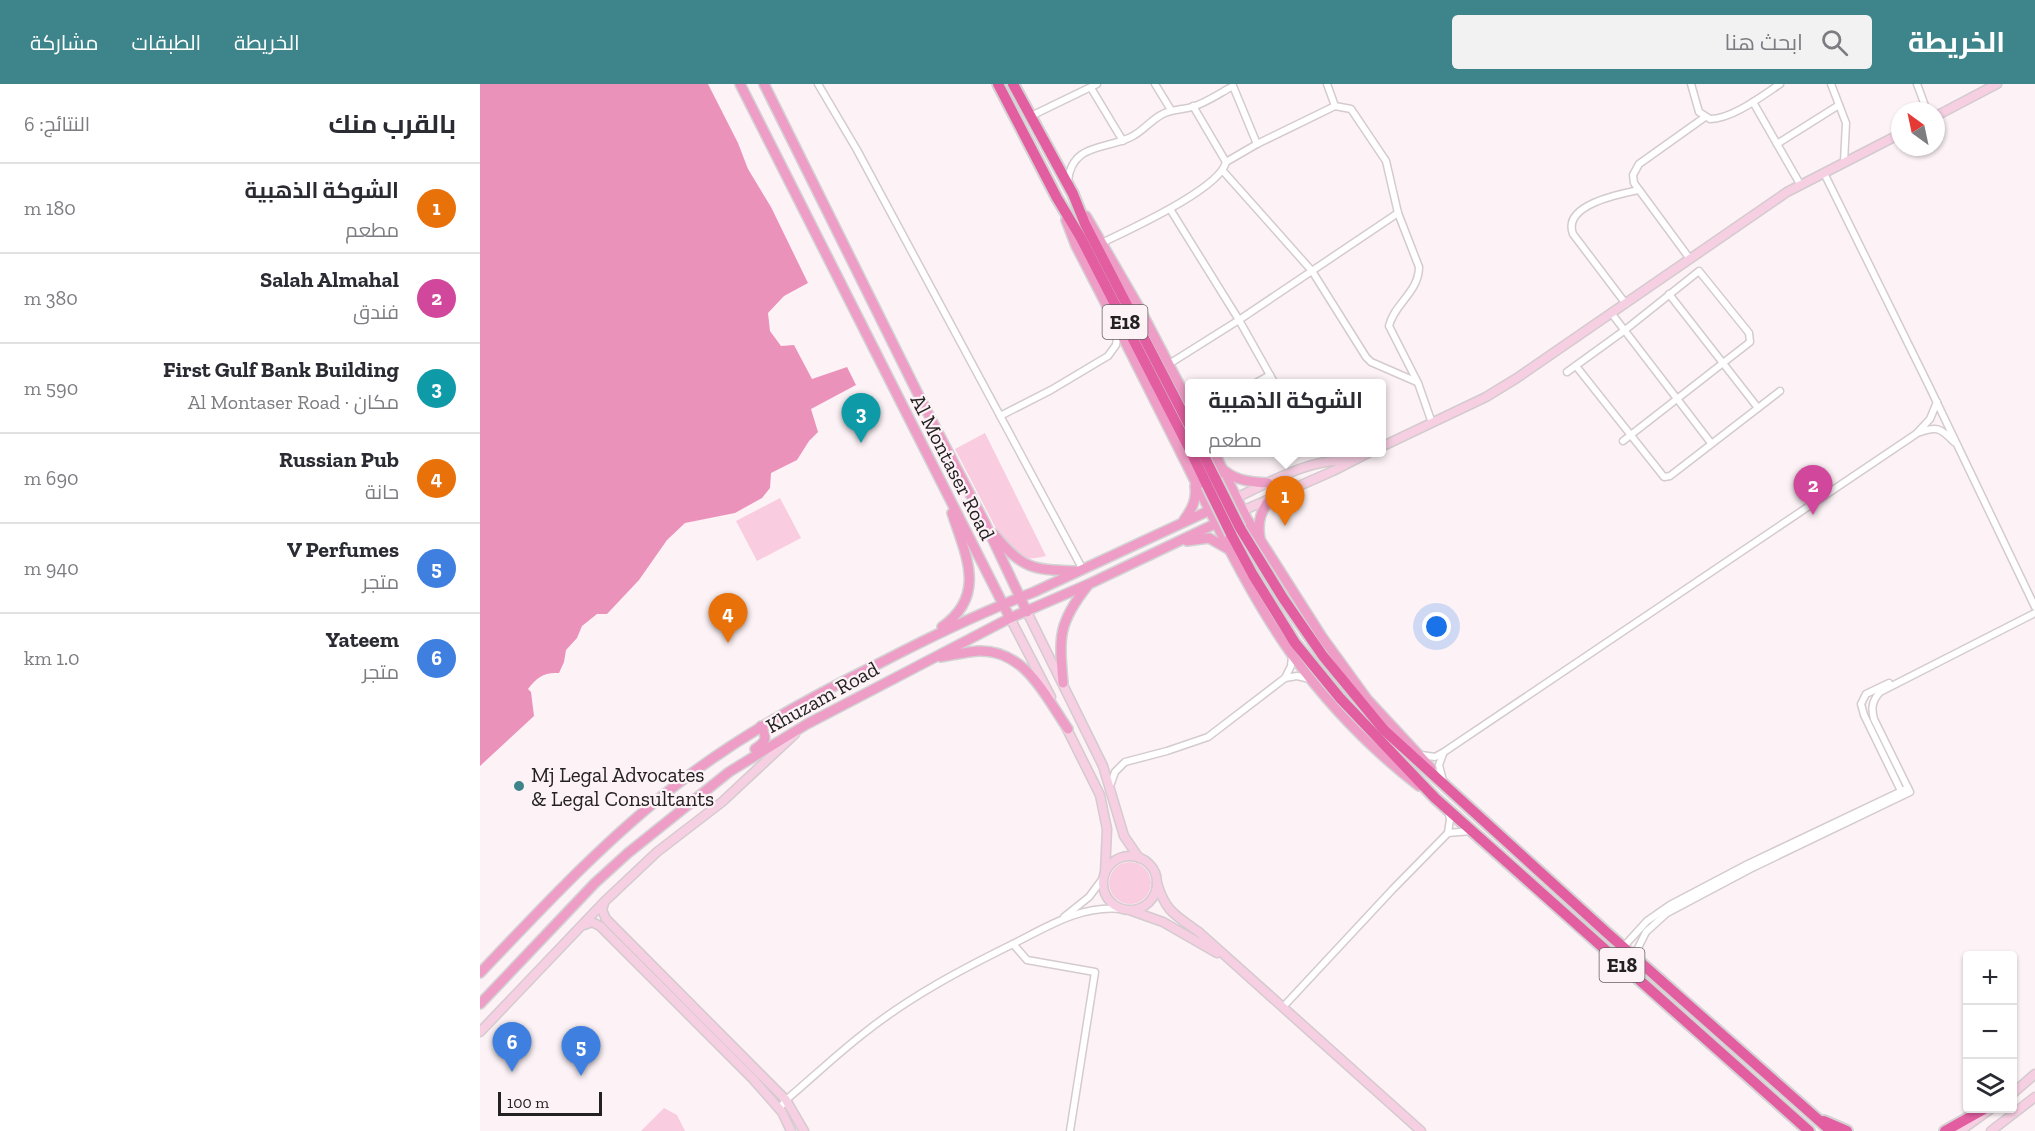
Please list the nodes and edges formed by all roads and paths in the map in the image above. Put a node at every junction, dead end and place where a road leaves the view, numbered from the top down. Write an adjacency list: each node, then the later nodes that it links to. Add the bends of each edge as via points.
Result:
1 (740, 84): 79 (main road, Al Montaser Road)
2 (764, 84): 86 (main road, Al Montaser Road)
3 (818, 84): 61 (street)
4 (998, 84): 36 (highway, E18)
5 (1013, 84): 21 (highway, E18)
6 (1155, 84): 19 (street)
7 (1327, 84): 18 (street)
8 (1691, 84): 22 (street, via 1699,112)
9 (1780, 84): 14 (street)
10 (1831, 84): 16 (street)
11 (1917, 84): 15 (street)
12 (1997, 84): 20 (street)
13 (1094, 86): 21 (street); 24 (street)
14 (1753, 102): 22 (street, via 1716,119); 26 (street)
15 (1923, 102)
16 (1839, 105): 26 (street); 29 (street, via 1846,123)
17 (1193, 106): 19 (street); 25 (street, via 1233,86); 28 (street)
18 (1335, 106): 25 (street); 38 (street, via 1351,109 1383,154)
19 (1171, 110): 24 (street)
20 (1945, 111)
21 (1031, 116): 27 (highway, E18)
22 (1705, 117): 35 (street, via 1636,167 1633,179)
23 (1891, 138): 29 (street)
24 (1123, 141): 30 (street, via 1094,147)
25 (1257, 144): 28 (street)
26 (1777, 144): 33 (street)
27 (1054, 160): 30 (street); 34 (highway, E18)
28 (1226, 162): 31 (street)
29 (1844, 162): 32 (street)
30 (1073, 163): 34 (street, via 1068,174)
31 (1223, 171): 37 (street); 41 (street)
32 (1824, 173): 33 (street); 59 (street)
33 (1800, 184): 40 (street)
34 (1070, 190): 39 (main road); 62 (highway, E18)
35 (1639, 190): 40 (street); 43 (street, via 1590,205 1576,213 1570,223 1573,234)
36 (1058, 198): 46 (main road, via 1076,246); 66 (highway, E18)
37 (1170, 209): 39 (street); 45 (street)
38 (1398, 213): 41 (street); 55 (street, via 1419,267 1419,277 1389,326)
39 (1102, 243): 49 (main road)
40 (1690, 259): 43 (street)
41 (1312, 271): 45 (street); 55 (street, via 1371,362)
42 (1670, 294): 47 (street); 48 (street); 48 (street, via 1700,271 1749,333 1750,342)
43 (1626, 304): 44 (street)
44 (1612, 314): 47 (street); 63 (street, via 1486,397)
45 (1239, 320): 49 (street); 52 (street)
46 (1118, 326): 61 (street, via 1118,339 1108,356); 78 (main road)
47 (1625, 330): 50 (street); 58 (street)
48 (1723, 363): 58 (street); 60 (street)
49 (1169, 364): 57 (main road)
50 (1576, 366): 51 (street); 65 (street)
51 (1567, 372)
52 (1270, 375): 53 (street); 54 (street)
53 (1263, 379)
54 (1272, 379)
55 (1418, 383): 63 (street)
56 (1780, 390): 60 (street)
57 (1185, 395)
58 (1678, 398): 65 (street); 68 (street)
59 (1937, 402): 64 (street, via 1930,419); 70 (street)
60 (1758, 408): 68 (street)
61 (1000, 416): 93 (street)
62 (1185, 417)
63 (1432, 423): 69 (street)
64 (1916, 434): 70 (street, via 1937,429); 110 (street)
65 (1630, 435): 67 (street); 68 (street, via 1664,477)
66 (1185, 440)
67 (1623, 441)
68 (1711, 443)
69 (1386, 445)
70 (1958, 446): 97 (street)
71 (1194, 457): 80 (highway, E18)
72 (1203, 457): 80 (highway, E18)
73 (1216, 457): 77 (main road)
74 (1338, 457): 76 (street)
75 (1358, 457): 76 (street)
76 (1347, 461): 81 (street, via 1309,467); 82 (street)
77 (1221, 466): 81 (main road, via 1234,478); 83 (main road)
78 (1194, 478): 84 (main road); 88 (main road, via 1193,506)
79 (942, 482): 96 (main road, Al Montaser Road); 101 (main road, via 969,563 969,585 956,617)
80 (1212, 482): 89 (highway, E18, bridge)
81 (1268, 483): 83 (street)
82 (1272, 497): 85 (street); 91 (main road, via 1260,514)
83 (1236, 498): 84 (main road, Khuzam Road); 85 (main road)
84 (1209, 509): 87 (main road); 88 (main road, Khuzam Road)
85 (1242, 511): 87 (main road, Khuzam Road); 91 (main road)
86 (984, 521): 93 (main road, via 1011,556 1029,566); 95 (main road, Al Montaser Road)
87 (1216, 523): 90 (main road, Khuzam Road); 92 (main road)
88 (1175, 526): 93 (main road, Khuzam Road)
89 (1236, 531): 115 (highway, E18, via 1351,691 1384,730); 117 (highway, E18, via 1252,575 1295,643 1340,698)
90 (1176, 543): 92 (main road, via 1209,538); 94 (main road, Khuzam Road)
91 (1261, 544): 111 (main road, via 1351,678)
92 (1231, 550): 102 (main road)
93 (1080, 570): 95 (main road, Khuzam Road)
94 (1089, 584): 98 (main road, Khuzam Road); 106 (main road, via 1061,632)
95 (1020, 597): 96 (main road, Khuzam Road); 98 (main road, Al Montaser Road)
96 (1003, 604): 100 (main road, Al Montaser Road); 101 (main road, Khuzam Road)
97 (2035, 604): 116 (street, via 2024,615 1862,699 1864,715)
98 (1027, 612): 100 (main road, Khuzam Road); 106 (street, Al Montaser Road)
99 (2035, 613): 116 (street, via 1875,697 1874,719)
100 (1010, 618): 103 (main road, Khuzam Road); 109 (street, Al Montaser Road)
101 (926, 639): 108 (main road, Khuzam Road)
102 (1292, 654): 104 (street); 105 (main road)
103 (930, 659): 107 (main road, Khuzam Road); 109 (main road, via 977,651 1008,656 1027,670)
104 (1285, 678): 105 (street, via 1297,675); 114 (street, via 1208,737 1125,762 1115,772)
105 (1311, 679): 117 (main road, via 1359,733)
106 (1063, 683): 114 (street, Al Montaser Road)
107 (807, 724): 112 (main road, Khuzam Road); 124 (street)
108 (761, 726): 112 (main road, via 765,741 738,760); 132 (main road, Khuzam Road, via 675,786 608,842)
109 (1068, 729): 122 (street, Al Montaser Road, via 1100,795 1107,830)
110 (1444, 753): 111 (street); 113 (street, via 1439,765)
111 (1420, 755): 113 (main road)
112 (729, 772): 133 (main road, Khuzam Road, via 628,852)
113 (1443, 782): 115 (main road)
114 (1110, 786): 121 (street, Al Montaser Road, via 1124,836)
115 (1451, 791): 143 (highway, E18)
116 (1904, 792): 129 (street, via 1695,891 1654,915); 130 (street, via 1668,914 1646,932)
117 (1435, 798): 118 (highway, E18)
118 (1447, 810): 119 (highway, E18); 120 (street)
119 (1471, 831): 120 (street); 148 (highway, E18)
120 (1448, 833): 134 (street)
121 (1139, 858): 122 (street, via 1122,857 1114,861); 123 (street, via 1152,868)
122 (1105, 875): 125 (street, via 1104,892 1108,900); 126 (street, via 1089,897)
123 (1157, 883): 125 (street, via 1152,898 1139,909); 131 (street, via 1162,901 1170,911)
124 (604, 902): 127 (street); 139 (street, via 606,919)
125 (1127, 910): 126 (street, via 1094,909); 131 (street, via 1163,922)
126 (1059, 921): 128 (street)
127 (584, 925): 135 (street); 140 (street, via 592,922 600,926 753,1078)
128 (1013, 944): 139 (street, via 954,974 864,1033); 146 (street, via 1027,960 1095,972)
129 (1626, 944)
130 (1636, 952)
131 (1233, 962): 134 (street)
132 (480, 973)
133 (480, 1004)
134 (1282, 1007): 147 (street)
135 (480, 1032)
136 (2035, 1074): 137 (street)
137 (2017, 1090)
138 (2035, 1097): 153 (street)
139 (786, 1100): 140 (street); 145 (street)
140 (779, 1109): 144 (street)
141 (1977, 1113): 151 (highway)
142 (1985, 1113): 152 (street)
143 (1813, 1116): 149 (highway, E18); 150 (highway)
144 (791, 1131)
145 (804, 1131)
146 (1070, 1131)
147 (1420, 1131)
148 (1809, 1131)
149 (1831, 1131)
150 (1847, 1131)
151 (1945, 1131)
152 (1960, 1131)
153 (1991, 1131)

